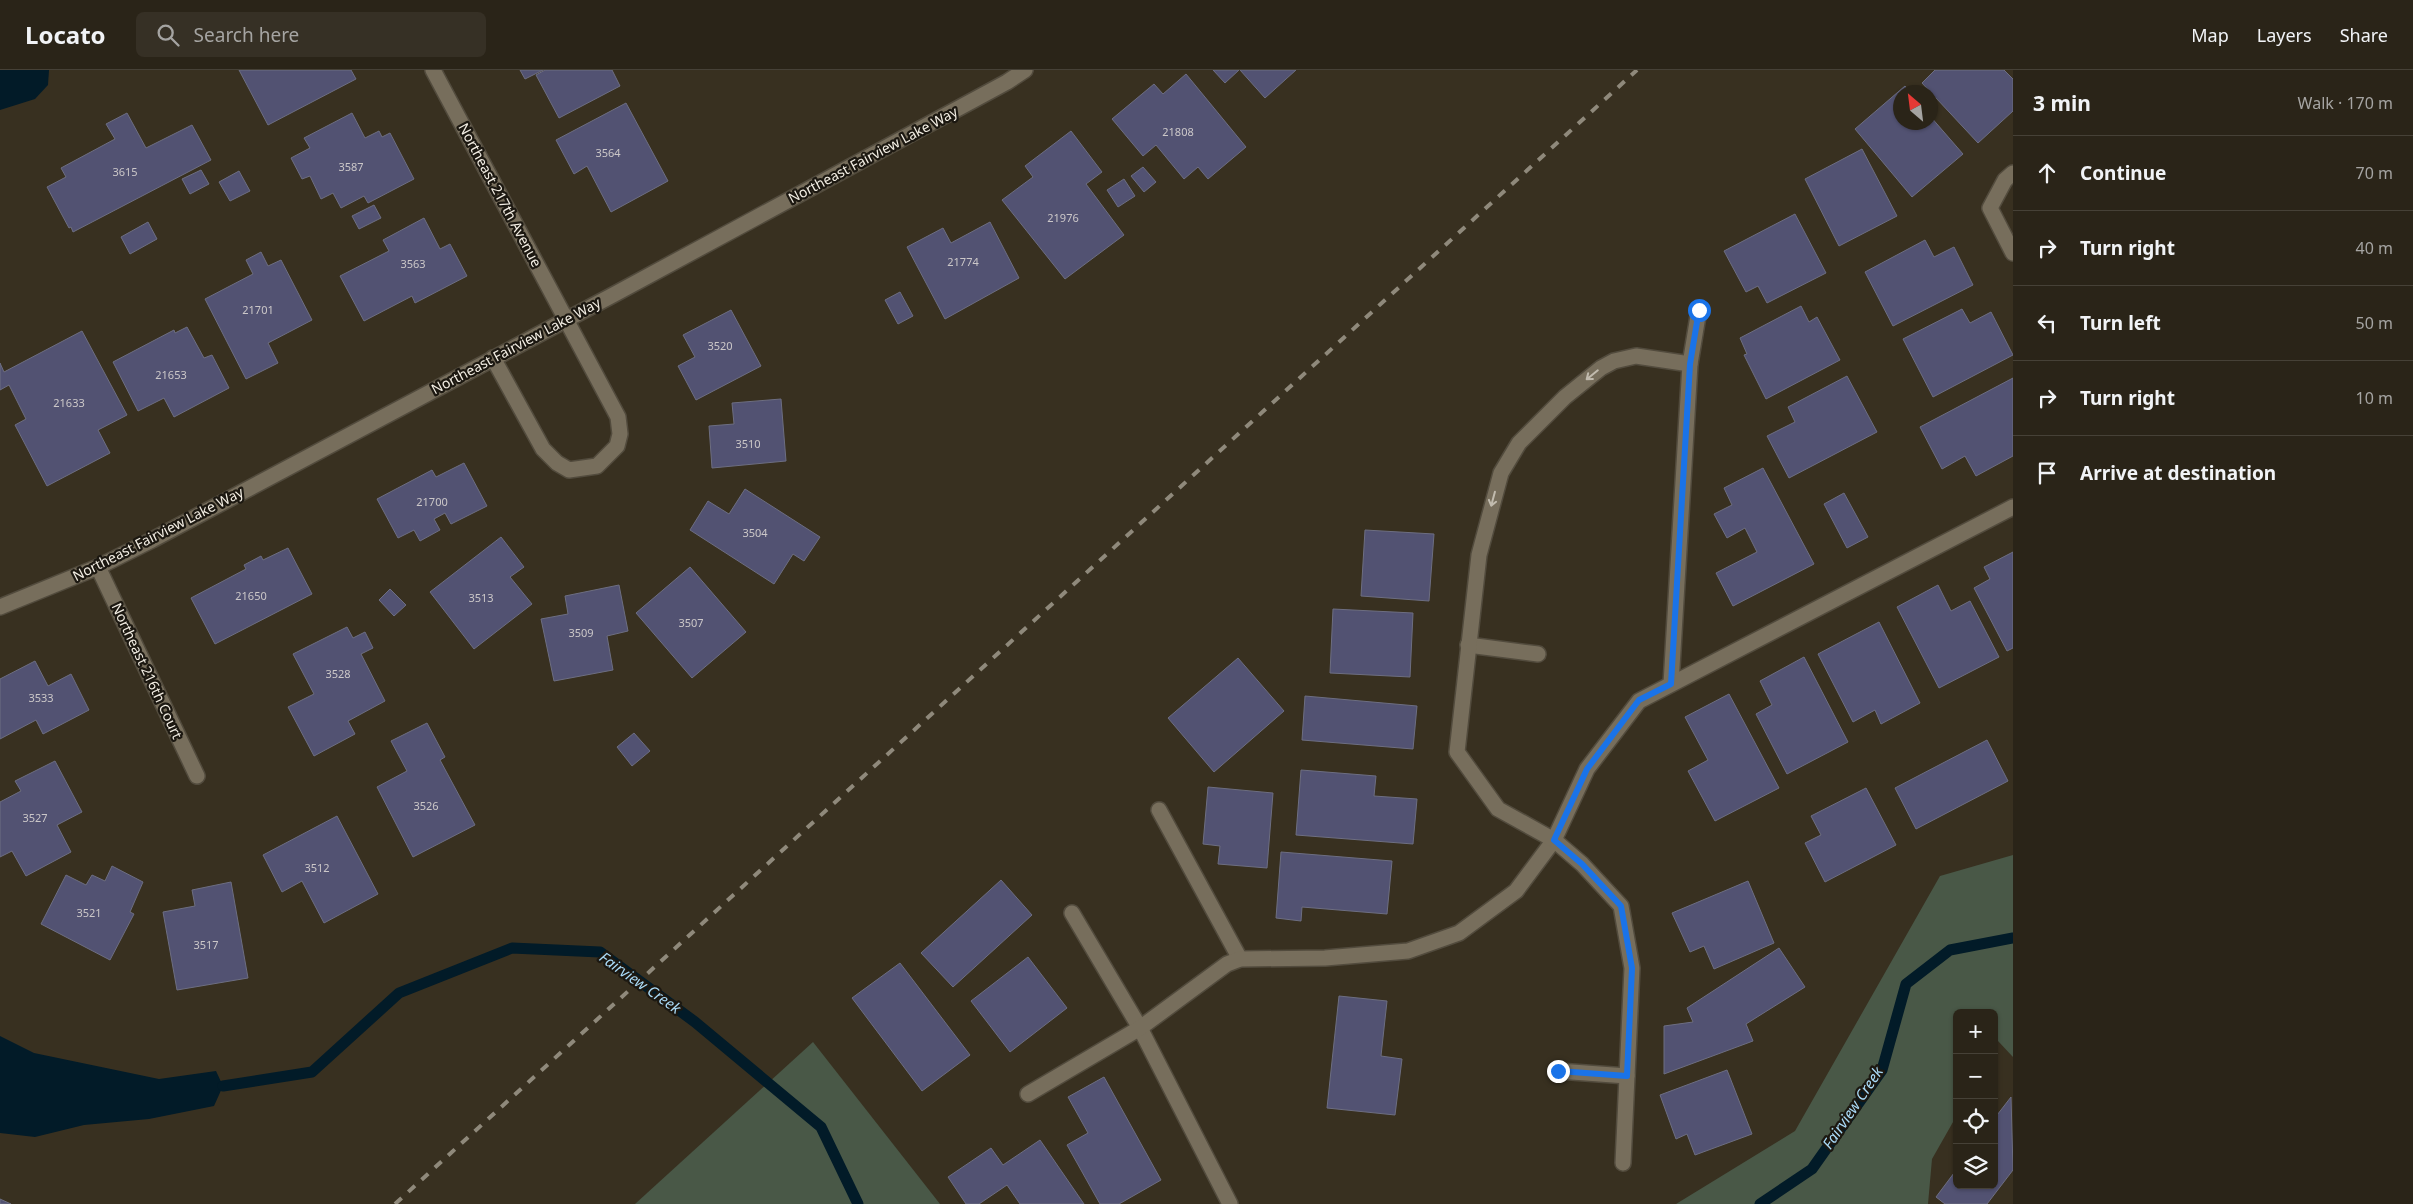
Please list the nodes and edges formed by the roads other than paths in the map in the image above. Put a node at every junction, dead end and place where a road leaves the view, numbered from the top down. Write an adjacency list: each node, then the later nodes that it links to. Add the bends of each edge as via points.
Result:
1 (434, 70): 6 (street, Northeast 217th Avenue)
2 (1025, 70): 6 (street, Northeast Fairview Lake Way)
3 (2013, 173): 4 (street, via 2005,180 1990,208)
4 (2013, 253)
5 (1699, 310): 8 (street)
6 (567, 320): 7 (street, Northeast Fairview Lake Way); 7 (street, Northeast 217th Avenue, via 618,417 620,434 616,446 597,466 569,470 543,449)
7 (493, 358): 10 (street, Northeast Fairview Lake Way)
8 (1690, 364): 12 (street, one-way to 12, via 1636,356 1614,361 1565,397 1519,443 1501,473 1479,555); 14 (street)
9 (2013, 507): 14 (street)
10 (98, 567): 11 (street, Northeast Fairview Lake Way); 15 (street, Northeast 216th Court)
11 (0, 607)
12 (1468, 645): 13 (street); 17 (street, via 1457,752 1498,810)
13 (1538, 654)
14 (1671, 684): 17 (street, via 1639,700 1587,769)
15 (197, 776)
16 (1159, 810): 19 (street)
17 (1554, 840): 19 (street, via 1516,890 1459,933 1408,951 1325,958); 22 (street, via 1582,864 1621,906 1632,968)
18 (1072, 913): 20 (street)
19 (1240, 959): 20 (street, via 1227,964)
20 (1140, 1028): 23 (street); 25 (street)
21 (1558, 1071): 22 (street)
22 (1627, 1076): 24 (street)
23 (1028, 1094)
24 (1623, 1163)
25 (1230, 1204)

